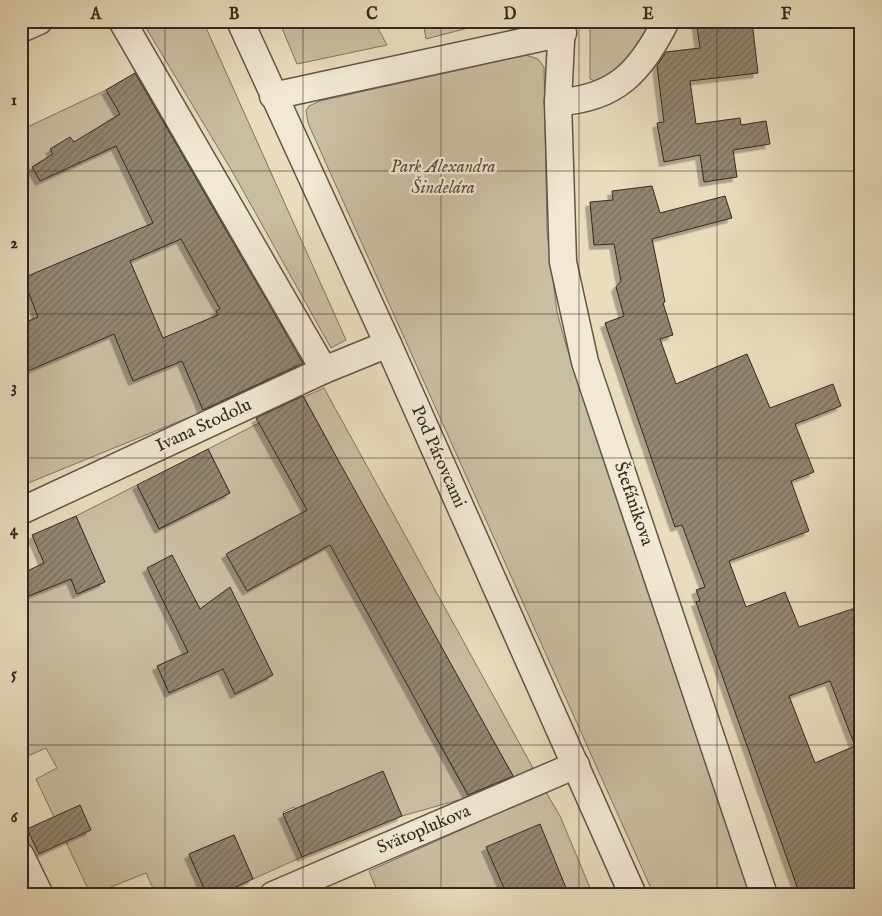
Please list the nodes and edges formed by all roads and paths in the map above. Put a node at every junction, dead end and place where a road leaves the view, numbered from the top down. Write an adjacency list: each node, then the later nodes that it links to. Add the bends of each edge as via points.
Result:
1 (39, 21): 6 (street)
2 (122, 21): 10 (street)
3 (240, 21): 7 (street, Pod Párovcami)
4 (666, 21): 8 (street, via 629,76 608,92 583,101)
5 (562, 27): 7 (street); 8 (street, Štefánikova)
6 (21, 29)
7 (273, 96): 9 (street, Pod Párovcami)
8 (558, 102): 17 (street, Štefánikova, via 563,262 585,362)
9 (388, 344): 10 (street, Ivana Stodolu); 12 (street, Pod Párovcami)
10 (324, 370): 11 (street, Ivana Stodolu)
11 (21, 511)
12 (576, 765): 15 (street, Svätoplukova); 16 (street, Pod Párovcami)
13 (21, 856): 14 (street)
14 (40, 895)
15 (273, 895)
16 (633, 895)
17 (764, 895)

